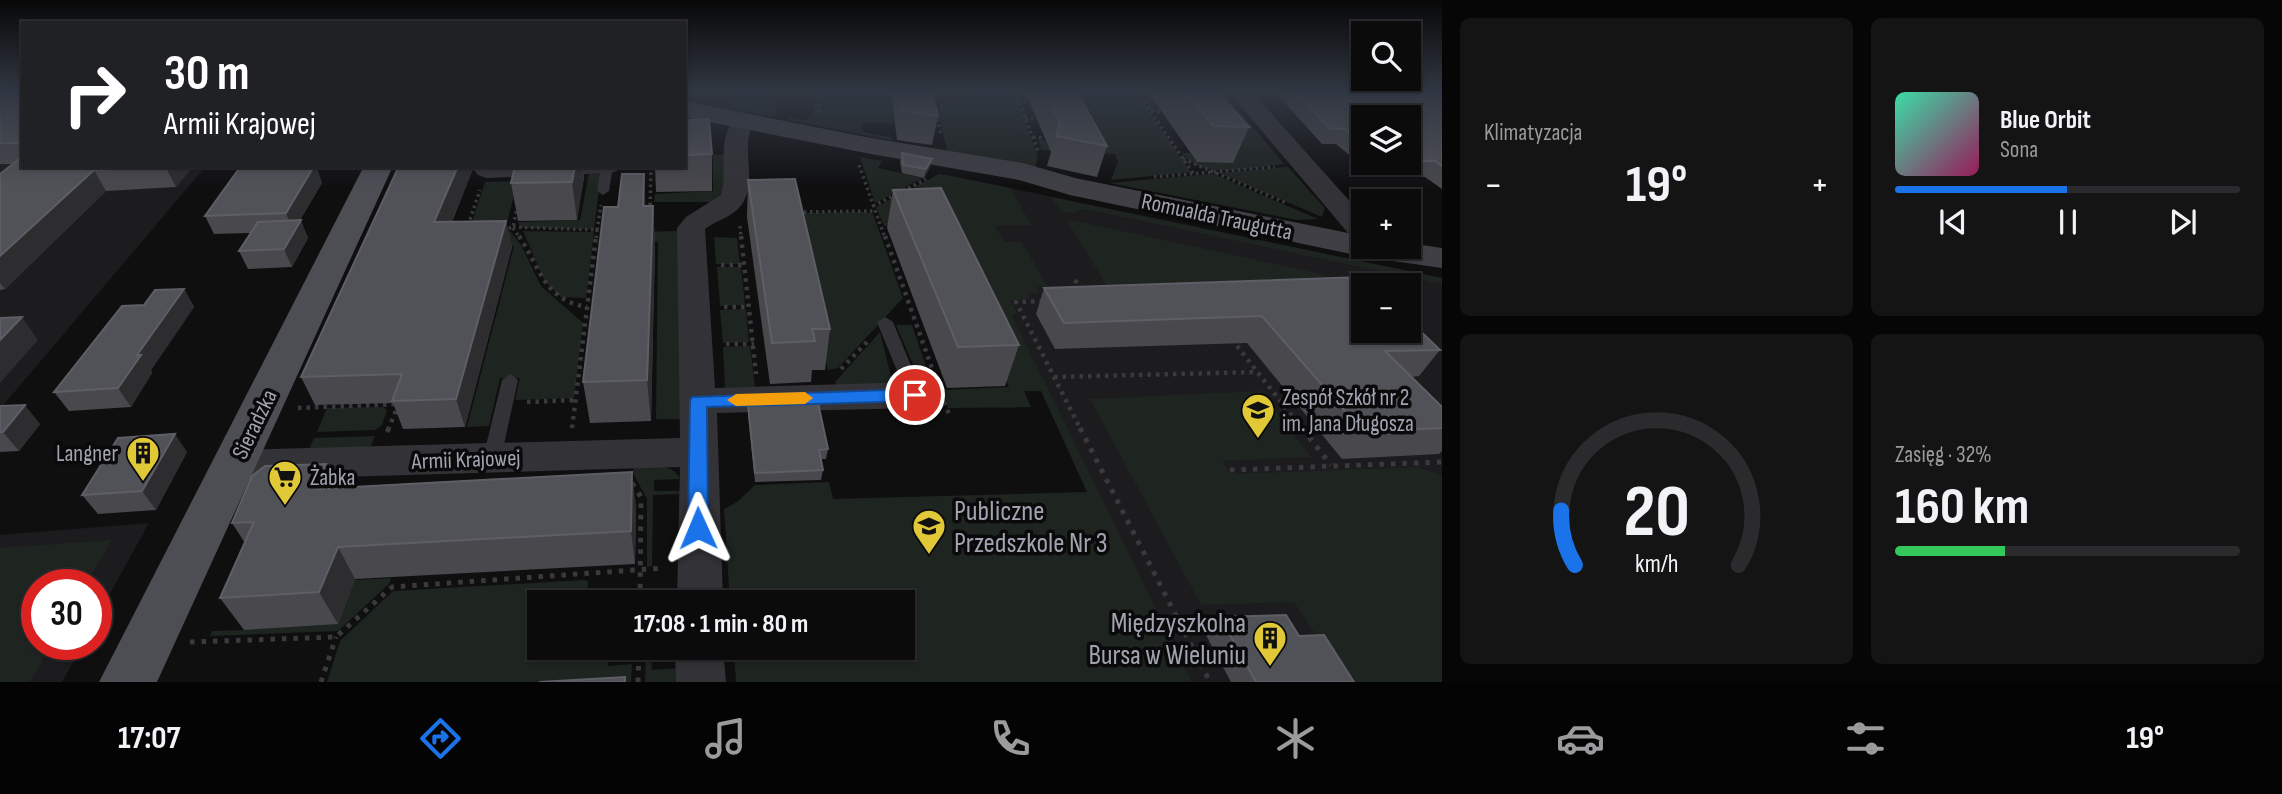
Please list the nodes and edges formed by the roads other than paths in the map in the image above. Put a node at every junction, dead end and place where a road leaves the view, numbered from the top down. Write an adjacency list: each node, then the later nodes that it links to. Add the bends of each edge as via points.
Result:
1 (742, 124): 16 (street, via 736,131 735,194 691,228)
2 (755, 124): 8 (street, Romualda Traugutta, via 863,151)
3 (1267, 124): 7 (street)
4 (378, 168): 19 (main road, Sieradzka)
5 (487, 170): 6 (street)
6 (606, 174)
7 (1351, 225)
8 (1351, 241)
9 (1421, 254): 10 (street, Romualda Traugutta)
10 (1442, 258)
11 (1412, 259): 12 (street, Romualda Traugutta)
12 (1442, 269)
13 (885, 322): 15 (lane)
14 (510, 380): 18 (lane)
15 (932, 392): 16 (street)
16 (698, 401): 17 (street)
17 (698, 452): 18 (street, Armii Krajowej); 20 (street)
18 (492, 458): 19 (street, Armii Krajowej)
19 (234, 465): 22 (main road, Sieradzka)
20 (699, 585)
21 (700, 660): 23 (street)
22 (128, 682)
23 (701, 682)

